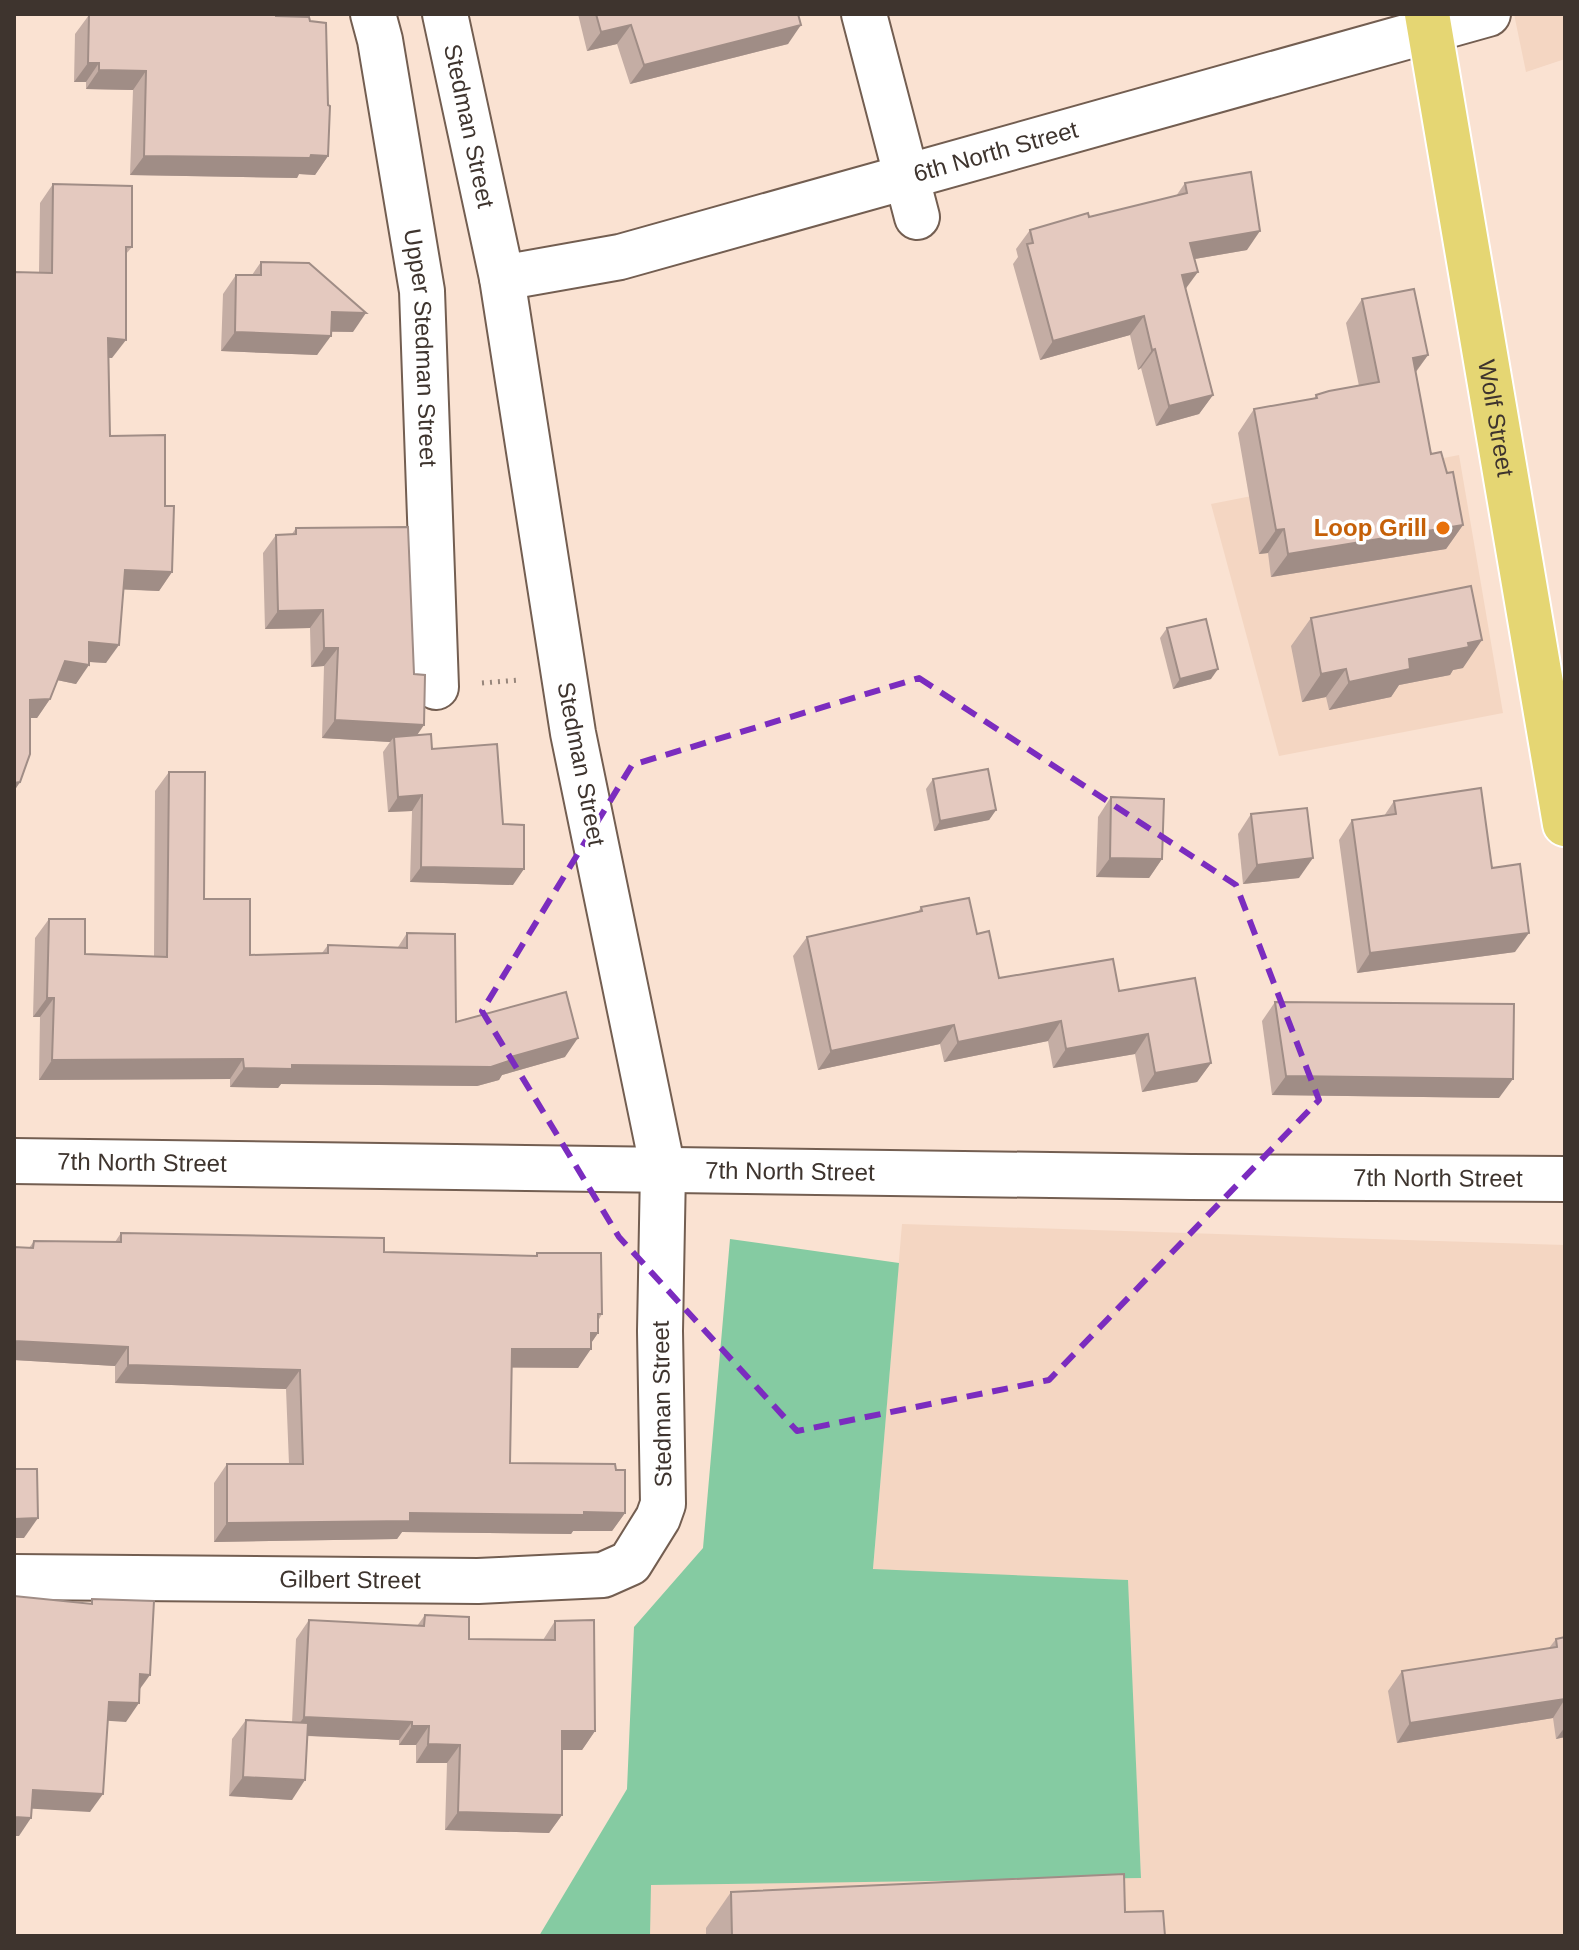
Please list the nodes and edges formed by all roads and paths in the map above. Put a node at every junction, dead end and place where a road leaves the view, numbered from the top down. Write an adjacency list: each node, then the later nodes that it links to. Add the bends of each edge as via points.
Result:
1 (373, 14): 9 (street, Upper Stedman Street, via 422,291)
2 (445, 14): 7 (street, Stedman Street)
3 (864, 14): 6 (street)
4 (1488, 14): 5 (street, 6th North Street)
5 (1429, 22): 6 (street, 6th North Street); 10 (main road, Wolf Street)
6 (912, 196): 7 (street, 6th North Street)
7 (502, 278): 8 (street, Stedman Street)
8 (564, 677): 9 (path); 12 (street, Stedman Street)
9 (436, 687)
10 (1565, 824)
11 (14, 1161): 12 (street, 7th North Street)
12 (663, 1170): 13 (street, 7th North Street); 14 (street, Stedman Street, via 663,1504)
13 (1565, 1179)
14 (658, 1518): 15 (street, Gilbert Street, via 630,1563 603,1575 478,1581)
15 (14, 1577)

